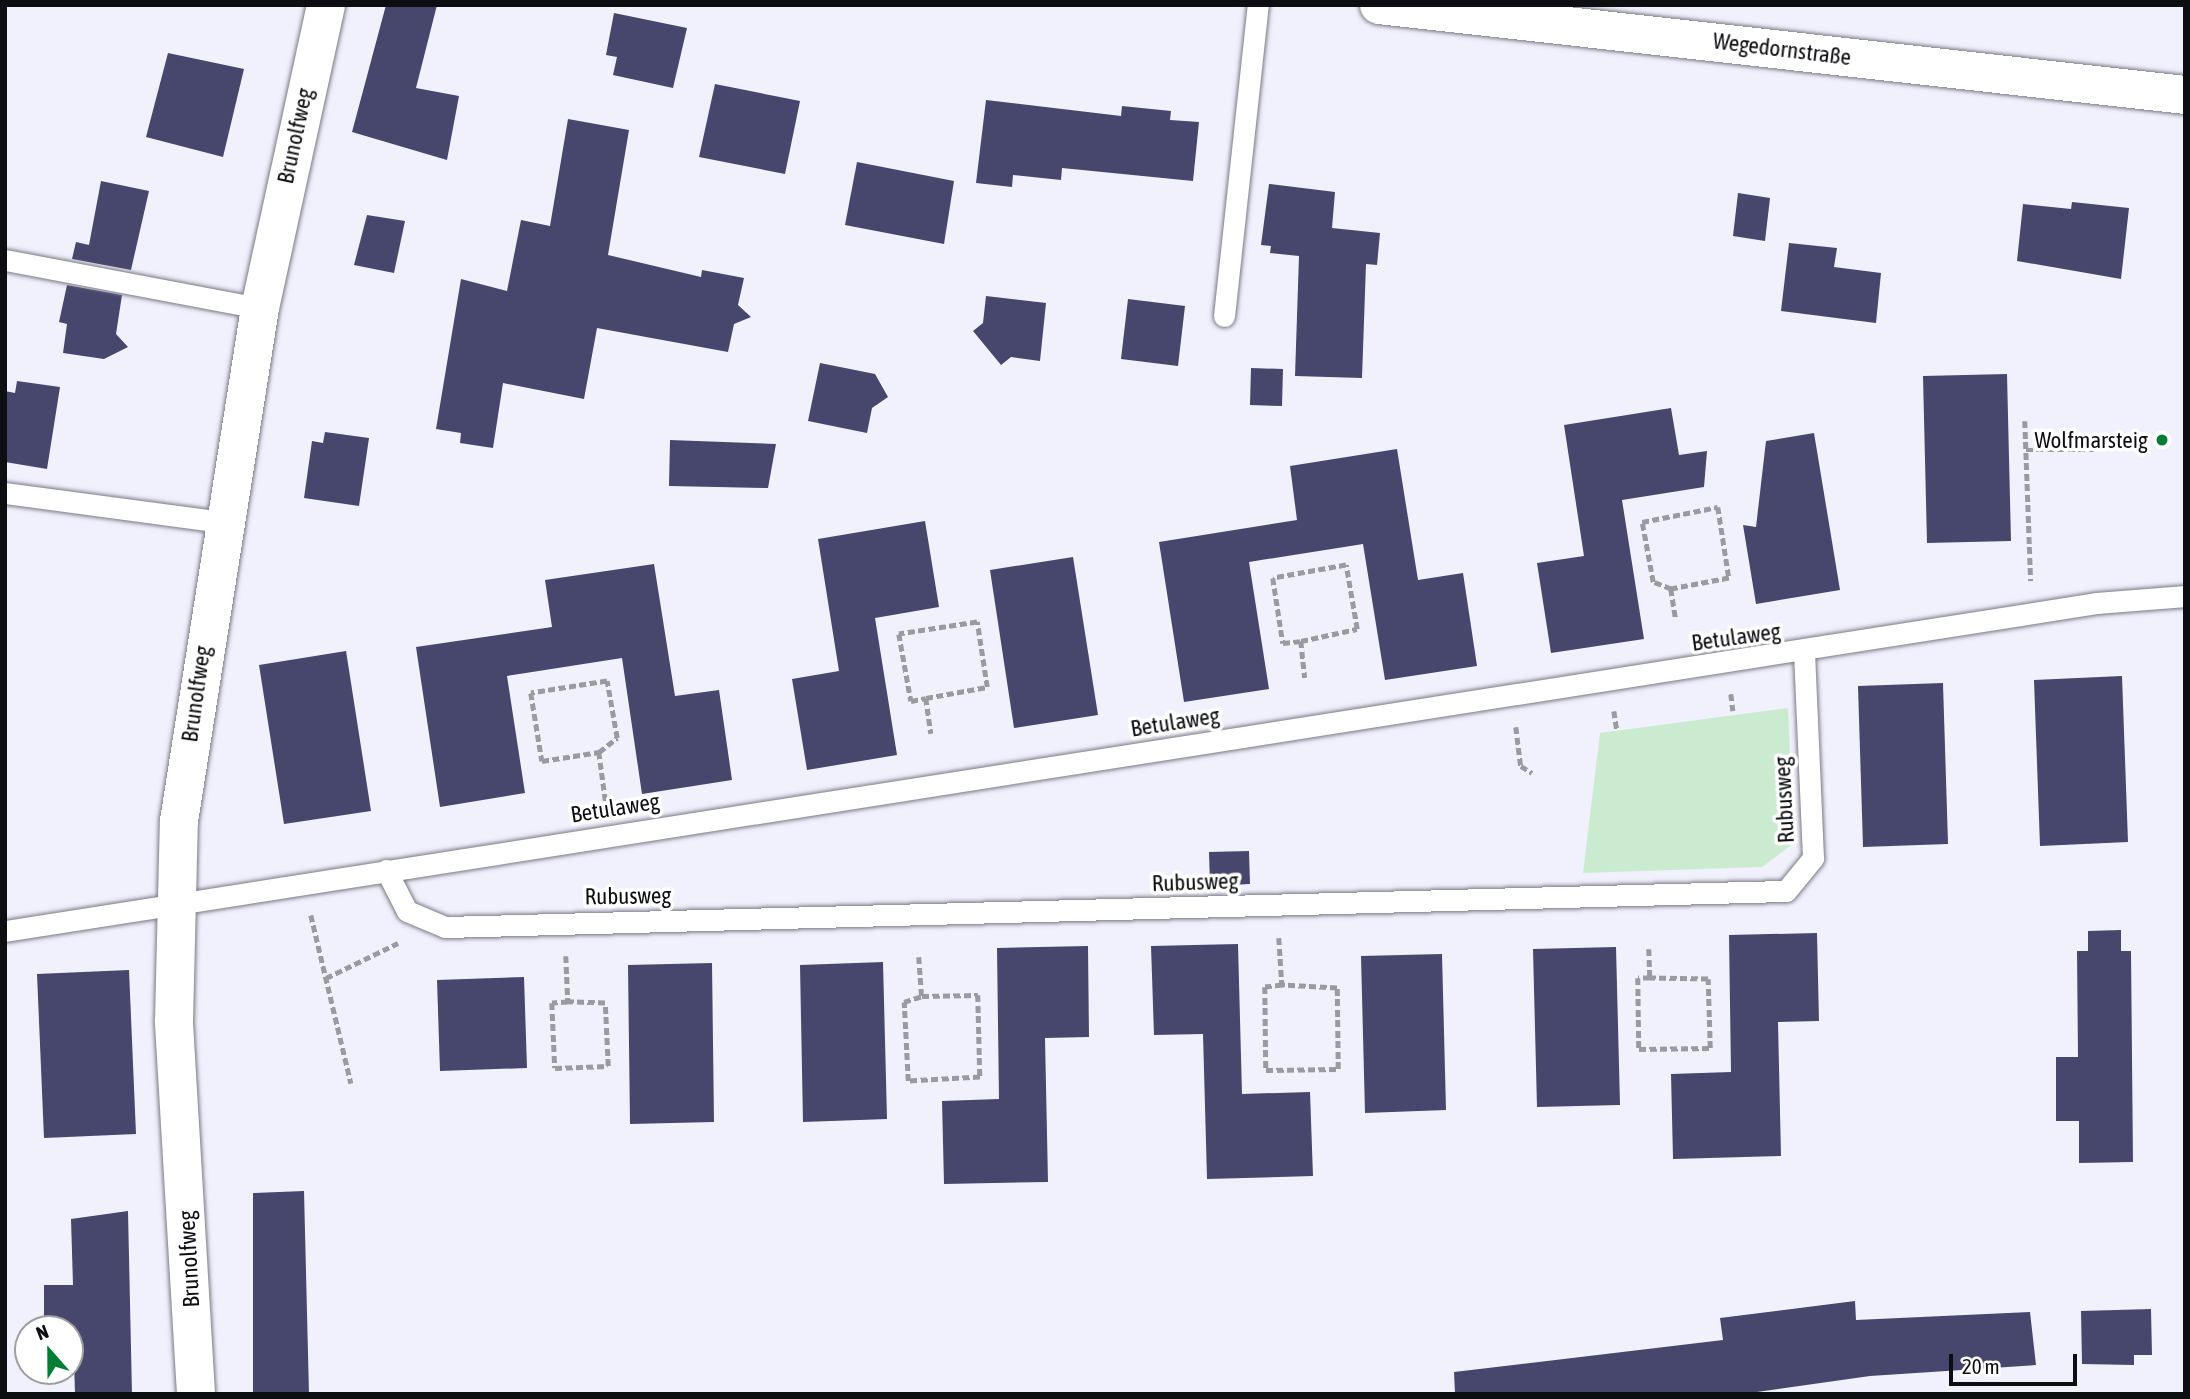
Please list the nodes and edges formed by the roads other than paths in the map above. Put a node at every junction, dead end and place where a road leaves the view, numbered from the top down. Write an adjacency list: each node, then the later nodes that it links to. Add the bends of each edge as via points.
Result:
1 (326, 5): 6 (street, Brunolfweg)
2 (1258, 5): 7 (lane)
3 (1379, 5): 4 (street, Wegedornstraße)
4 (2185, 95)
5 (5, 260): 6 (lane)
6 (260, 308): 9 (street, Brunolfweg)
7 (1224, 316)
8 (5, 493): 9 (lane)
9 (223, 522): 13 (street, Brunolfweg, via 180,808)
10 (2185, 596): 11 (lane, Betulaweg, via 2032,614)
11 (1804, 654): 12 (lane, Betulaweg); 12 (lane, Rubusweg, via 1813,858 1786,891 436,924 407,911)
12 (386, 870): 13 (lane, Betulaweg)
13 (174, 905): 14 (lane, Betulaweg); 15 (street, Brunolfweg, via 174,1021)
14 (5, 931)
15 (196, 1394)

